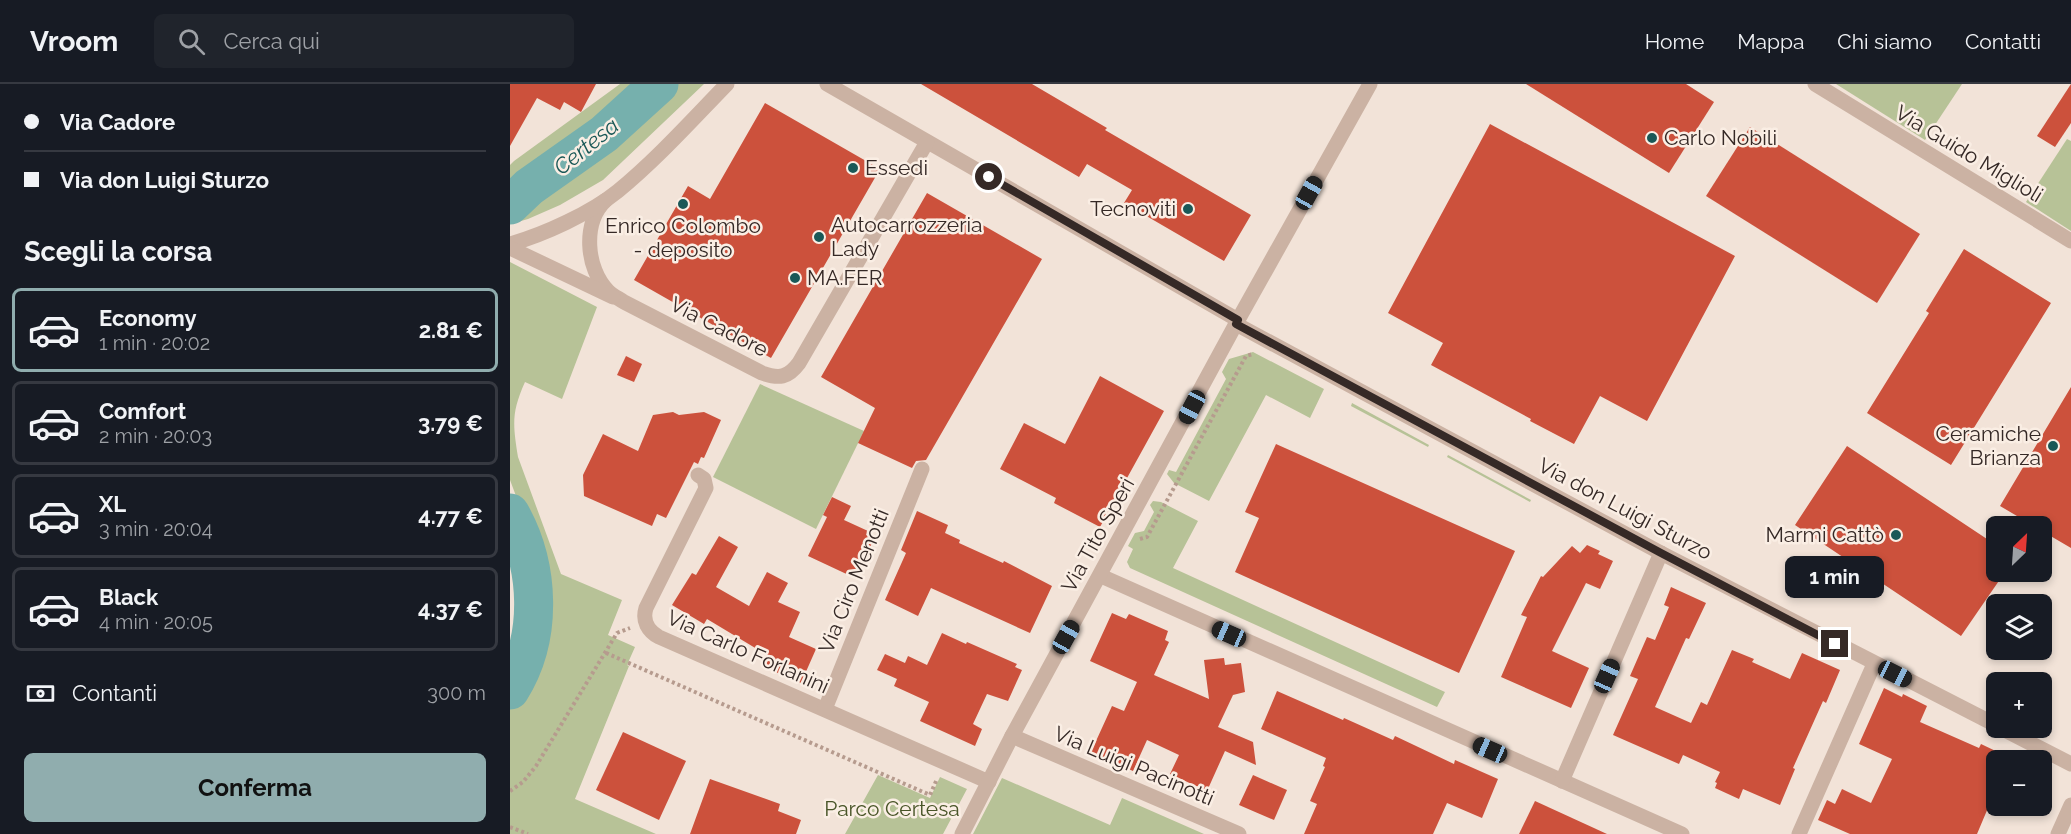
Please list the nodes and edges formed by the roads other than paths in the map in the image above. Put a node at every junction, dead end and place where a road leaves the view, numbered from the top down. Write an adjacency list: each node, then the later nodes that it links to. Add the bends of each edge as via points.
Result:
1 (727, 84): 6 (street, Via Cadore)
2 (827, 84): 5 (street)
3 (1370, 84): 10 (street, Via Tito Speri)
4 (1815, 84): 7 (street, Via Guido Miglioli)
5 (927, 142): 9 (street, Via Cadore, via 799,363 788,375 779,378 762,373); 10 (street)
6 (606, 200): 8 (street, Via Cadore); 9 (street, Via Cadore, via 596,211 592,225 593,262 604,286)
7 (2071, 241)
8 (511, 246): 9 (street)
9 (624, 302)
10 (1237, 322): 13 (street, Via don Luigi Sturzo); 14 (street, Via Tito Speri)
11 (922, 469): 16 (street, Via Ciro Menotti)
12 (698, 475): 16 (street, Via Carlo Forlanini, via 704,479 706,488 646,608 645,622 659,637)
13 (1661, 553): 15 (street, Via don Luigi Sturzo); 21 (street)
14 (1101, 576): 18 (street, Via Tito Speri); 21 (street)
15 (1874, 664): 17 (street, Via don Luigi Sturzo); 27 (street)
16 (825, 710): 22 (street, Via Carlo Forlanini)
17 (1986, 720)
18 (1012, 736): 22 (street, Via Tito Speri); 25 (street, Via Luigi Pacinotti)
19 (2020, 738): 20 (street)
20 (2071, 764)
21 (1562, 781): 26 (street)
22 (989, 782): 24 (street, Via Tito Speri)
23 (2071, 806): 28 (street)
24 (962, 834)
25 (1239, 834)
26 (1682, 834)
27 (1799, 834)
28 (2058, 834)

